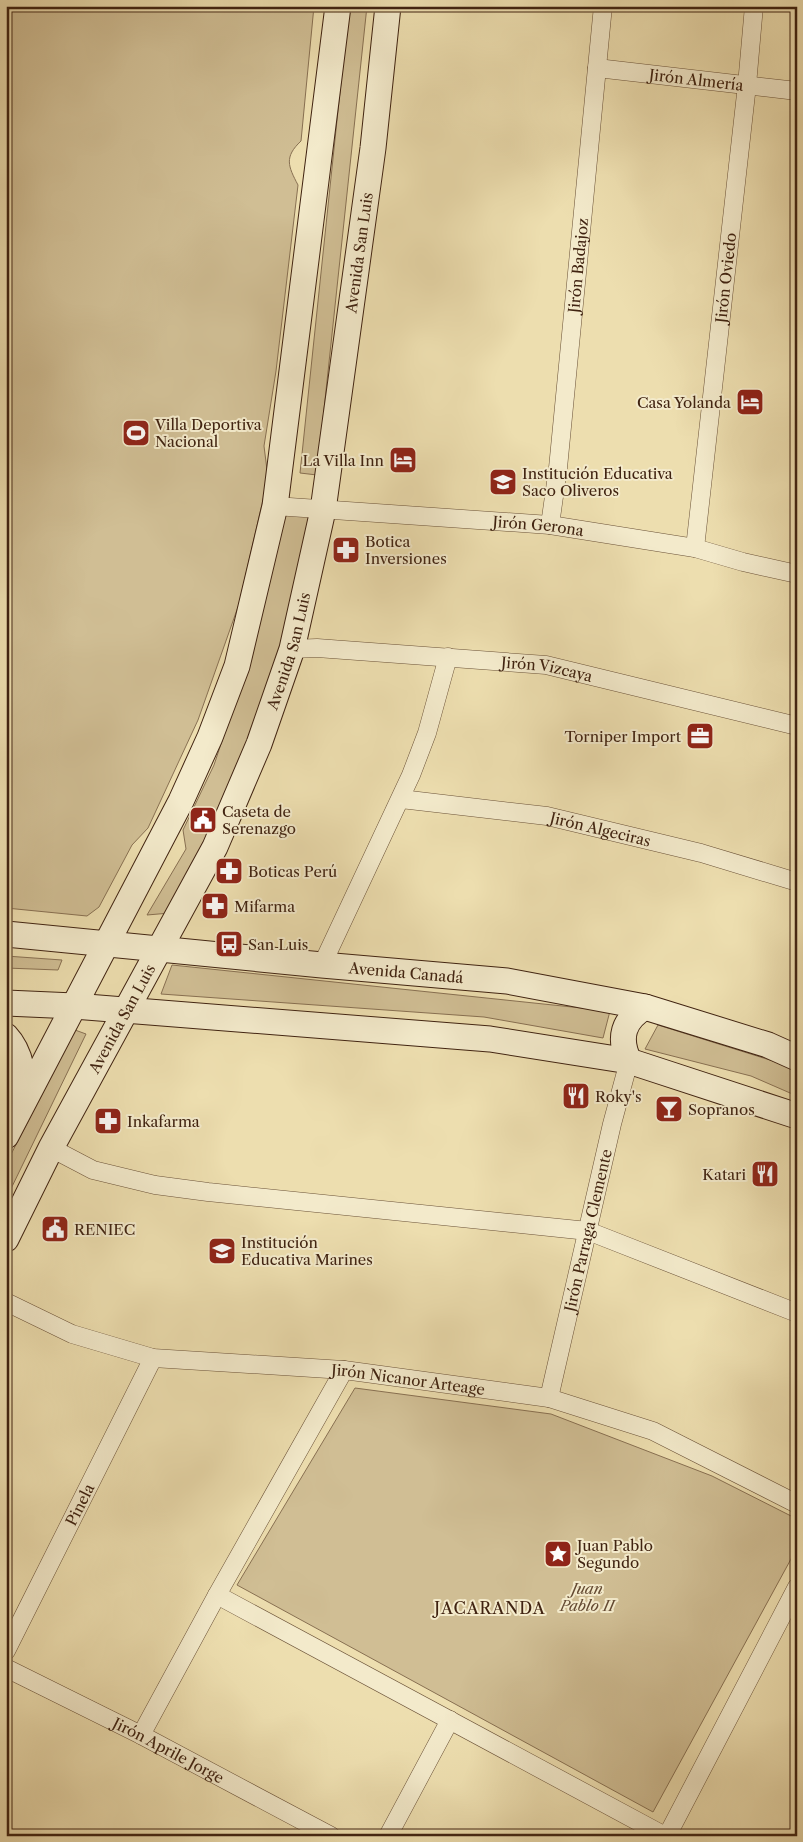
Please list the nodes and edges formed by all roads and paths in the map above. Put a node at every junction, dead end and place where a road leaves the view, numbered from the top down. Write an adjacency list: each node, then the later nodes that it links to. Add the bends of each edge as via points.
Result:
1 (338, 6): 8 (main road)
2 (388, 6): 9 (main road, Avenida San Luis, via 371,158)
3 (603, 6): 5 (street, Jirón Badajoz)
4 (754, 6): 6 (street, Jirón Oviedo)
5 (597, 68): 6 (street, Jirón Almería); 10 (street, Jirón Badajoz)
6 (747, 85): 7 (street, Jirón Almería); 11 (street, Jirón Oviedo)
7 (797, 91)
8 (275, 506): 9 (street, Jirón Gerona); 19 (main road, via 237,666 210,737 181,801)
9 (323, 510): 10 (street, Jirón Gerona); 13 (main road, Avenida San Luis)
10 (550, 525): 11 (street, Jirón Gerona)
11 (695, 548): 12 (street, Jirón Gerona)
12 (797, 574)
13 (292, 649): 14 (street, Jirón Vizcaya); 20 (main road, Avenida San Luis, via 258,744 215,848)
14 (448, 657): 15 (street, Jirón Vizcaya, via 546,665); 16 (street, via 427,732)
15 (797, 726)
16 (401, 799): 17 (street, Jirón Algeciras, via 547,816 701,853); 21 (street)
17 (797, 882)
18 (6, 934): 19 (main road, Avenida Canadá)
19 (106, 944): 20 (main road, Avenida Canadá); 23 (main road)
20 (160, 948): 21 (main road, Avenida Canadá); 25 (main road, Avenida San Luis)
21 (322, 965): 24 (main road, Avenida Canadá, via 507,981)
22 (6, 1003): 23 (main road)
23 (74, 1006): 25 (main road); 29 (main road)
24 (645, 1007): 27 (main road, Avenida Canadá, via 768,1045); 28 (main road, via 632,1016 624,1031 623,1042)
25 (126, 1010): 28 (main road, via 490,1039); 32 (main road, Avenida San Luis)
26 (6, 1036): 29 (main road, via 19,1058)
27 (797, 1058)
28 (630, 1061): 30 (main road); 33 (street, Jirón Parraga Clemente)
29 (24, 1100): 31 (main road)
30 (797, 1116)
31 (6, 1136)
32 (51, 1148): 33 (street, via 93,1170 155,1185); 34 (main road, Avenida San Luis)
33 (588, 1231): 36 (street); 39 (street, Jirón Parraga Clemente)
34 (6, 1239)
35 (6, 1302): 37 (street, Jirón Nicanor Arteage, via 72,1334)
36 (797, 1312)
37 (153, 1358): 38 (street, Jirón Nicanor Arteage); 43 (street, Pinela)
38 (344, 1370): 39 (street, Jirón Nicanor Arteage); 42 (street)
39 (549, 1398): 40 (street, Jirón Nicanor Arteage, via 653,1431)
40 (797, 1504)
41 (797, 1587): 49 (street)
42 (217, 1595): 45 (street); 46 (street)
43 (6, 1651)
44 (6, 1668): 46 (street, Jirón Aprile Jorge)
45 (450, 1720): 48 (street); 49 (street)
46 (140, 1735): 47 (street, Jirón Aprile Jorge)
47 (331, 1836)
48 (388, 1836)
49 (666, 1836)

